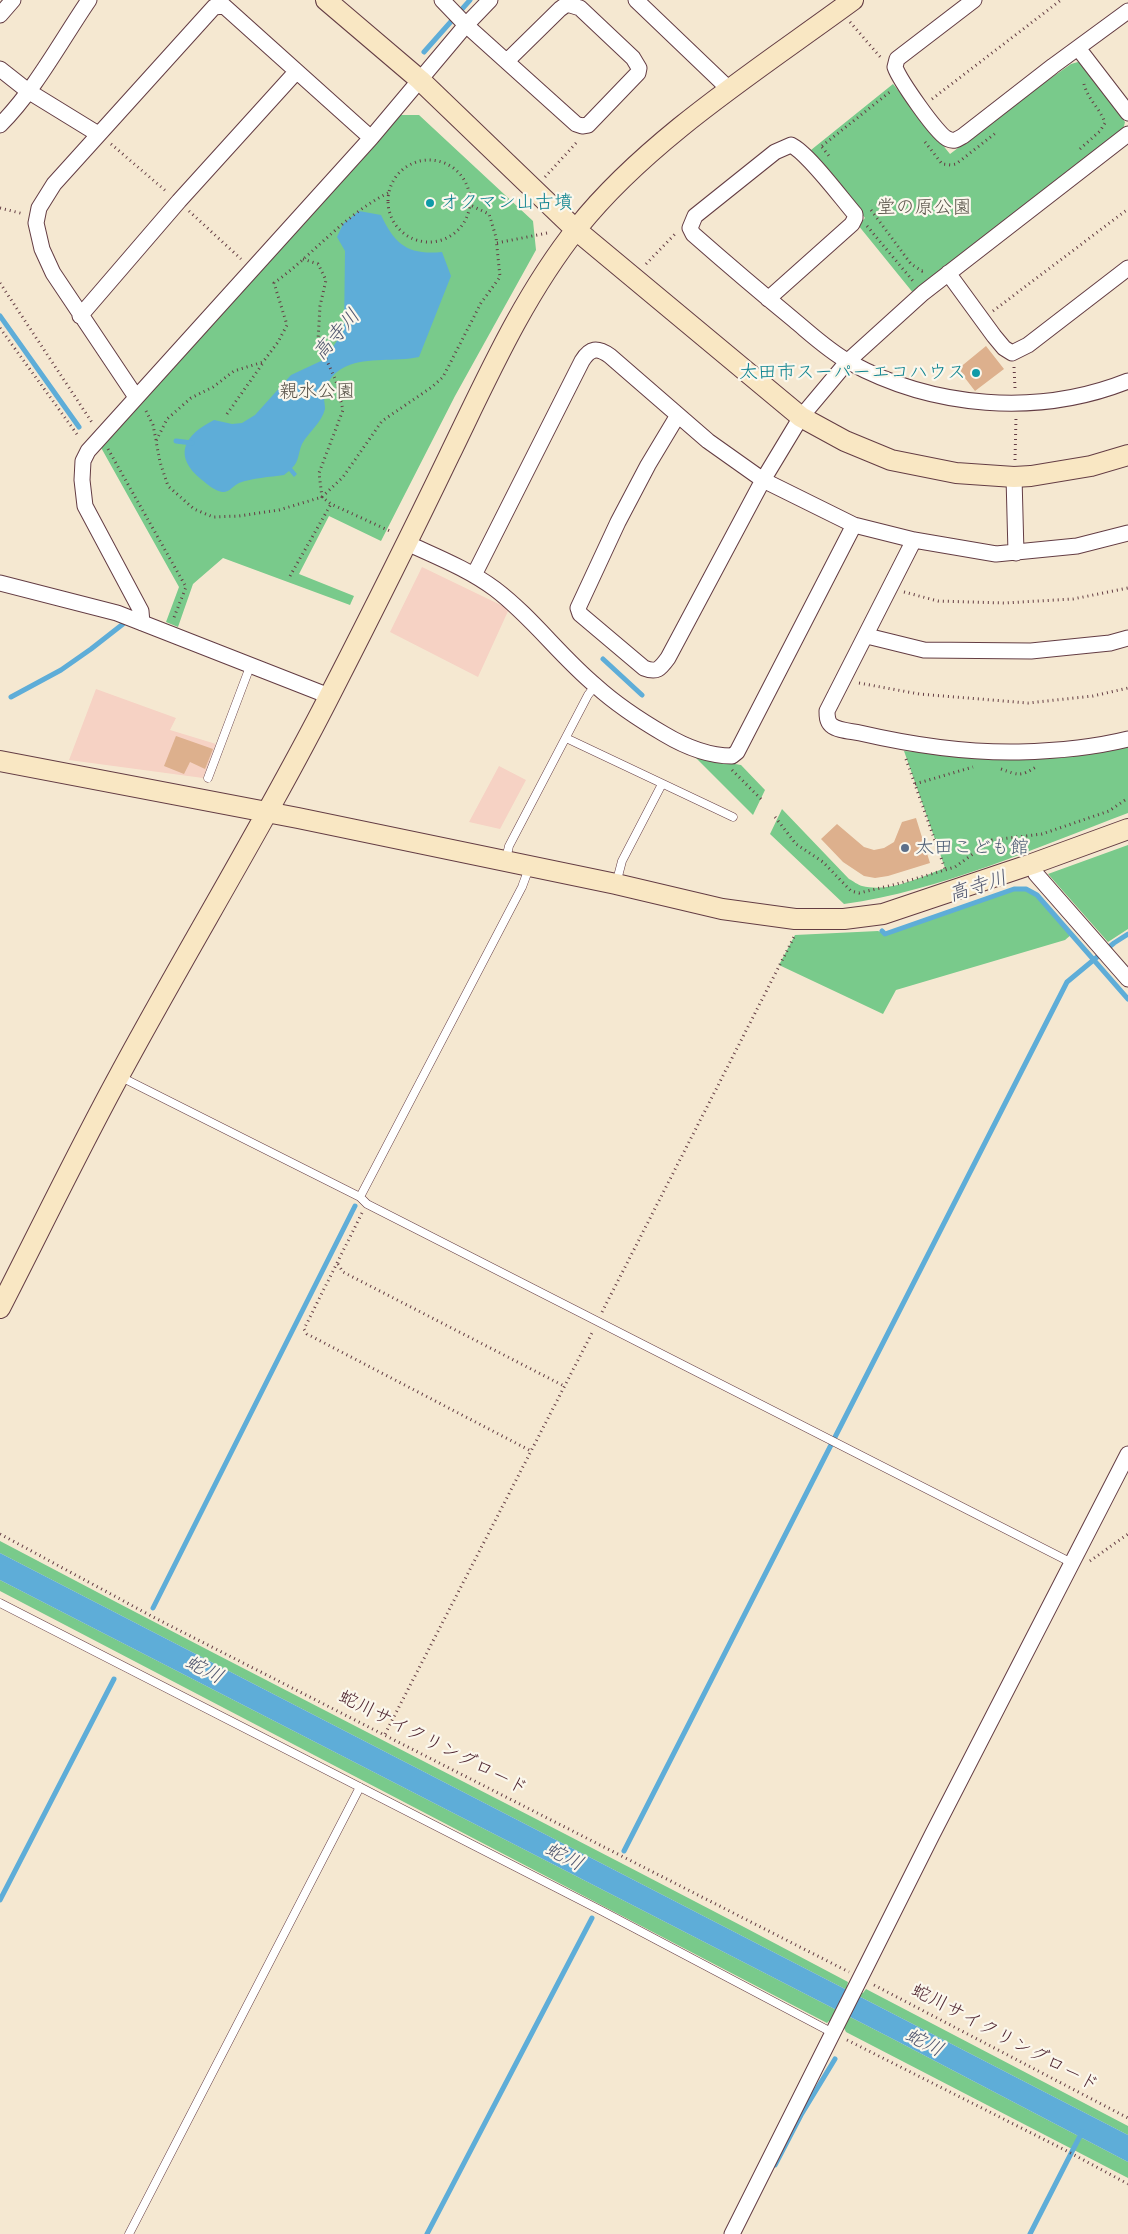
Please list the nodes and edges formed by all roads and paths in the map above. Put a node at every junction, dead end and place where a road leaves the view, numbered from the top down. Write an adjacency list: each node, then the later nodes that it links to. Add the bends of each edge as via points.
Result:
1 (14, 0): 11 (street)
2 (89, 0): 23 (street)
3 (326, 0): 19 (street)
4 (442, 0): 13 (street)
5 (490, 0): 13 (street)
6 (636, 0): 22 (street)
7 (853, 0): 22 (street)
8 (974, 0): 16 (street, via 898,59)
9 (1062, 0): 26 (path)
10 (1128, 11): 14 (street)
11 (0, 15)
12 (848, 21): 16 (path, via 884,62)
13 (466, 25): 15 (street); 19 (street)
14 (1078, 48): 21 (street, via 955,140 938,132); 27 (street)
15 (507, 61): 29 (street); 29 (street, via 560,8 567,4 580,8 633,58 639,68 638,73 588,125)
16 (895, 68): 21 (street)
17 (0, 69): 23 (street)
18 (296, 72): 31 (street, via 224,6 214,7); 33 (street); 59 (street)
19 (420, 80): 33 (street); 48 (street)
20 (1082, 81): 36 (path, via 1086,94 1105,123)
21 (902, 83): 24 (path)
22 (730, 90): 48 (street, via 694,116 634,168)
23 (28, 91): 28 (street); 31 (street)
24 (889, 92): 25 (path); 35 (path)
25 (894, 98)
26 (928, 102)
27 (1128, 112)
28 (0, 125)
29 (582, 126): 39 (path, via 577,143)
30 (999, 131): 34 (path, via 951,166 942,164)
31 (98, 134): 45 (street, via 54,184 39,208)
32 (1128, 134): 55 (street)
33 (371, 138): 67 (street)
34 (922, 138)
35 (822, 146): 37 (path); 38 (path)
36 (1073, 155)
37 (807, 159): 46 (street); 47 (street, via 791,145 784,147 695,216)
38 (835, 163)
39 (545, 178)
40 (388, 193): 41 (path, via 394,178 404,167 430,159 441,161 459,172 469,191); 41 (path, via 388,212 396,226 407,237 428,242 440,241 458,230); 51 (path, via 370,202)
41 (470, 205): 50 (path, via 489,214)
42 (0, 208): 45 (path)
43 (869, 208): 53 (path, via 912,264 922,271)
44 (1128, 209): 60 (path)
45 (37, 218): 59 (street, via 53,273)
46 (855, 218): 57 (path, via 863,221); 58 (street)
47 (690, 228): 52 (path, via 679,229); 58 (street, via 692,234)
48 (576, 230): 71 (street); 83 (street, via 509,334)
49 (547, 233): 50 (path)
50 (497, 243): 79 (path, via 500,278 481,303 443,377 382,421 343,476)
51 (303, 259): 64 (path, via 274,283 287,325); 79 (path, via 318,264 326,280 320,306 318,341 336,381 343,410 320,473)
52 (646, 264)
53 (932, 267)
54 (1128, 268): 62 (street, via 1028,345)
55 (948, 273): 57 (street); 60 (street)
56 (0, 283): 72 (path)
57 (923, 293): 63 (street)
58 (768, 299): 63 (street)
59 (80, 316): 67 (street)
60 (983, 319): 62 (street, via 1004,348)
61 (0, 328): 75 (path)
62 (1012, 353): 66 (path)
63 (848, 361): 65 (street, via 911,388 940,396 996,403 1078,395); 71 (street)
64 (263, 362): 69 (path); 73 (path, via 234,370 214,388 191,398 167,419)
65 (1128, 381)
66 (1016, 396)
67 (136, 397): 73 (path, via 153,425); 75 (street)
68 (1017, 410): 77 (path)
69 (227, 414)
70 (678, 414): 78 (street, via 708,441); 78 (street, via 644,473 578,608 580,614 644,668 652,672 660,670 668,658); 86 (street, via 602,350 587,352)
71 (801, 417): 77 (street, via 844,441 891,460 956,473); 78 (street)
72 (96, 429)
73 (156, 441): 79 (path, via 168,486 194,509 213,518 279,510)
74 (105, 444): 92 (path, via 186,587)
75 (88, 450): 91 (street, via 83,461 84,506 141,611)
76 (1128, 455): 77 (street, via 1091,466)
77 (1014, 470): 85 (street)
78 (763, 480): 81 (street)
79 (322, 497): 80 (path)
80 (331, 504): 83 (path); 87 (path)
81 (854, 525): 84 (street); 97 (street, via 764,702 732,756 680,743 632,715)
82 (1128, 533): 85 (street, via 1077,546)
83 (401, 538): 86 (street); 99 (street)
84 (914, 540): 85 (street, via 996,554); 89 (street)
85 (1016, 553)
86 (474, 575): 97 (street, via 518,608)
87 (290, 576)
88 (0, 582): 91 (street)
89 (890, 588): 90 (path, via 938,601 1004,603 1073,599); 93 (street)
90 (1128, 588)
91 (142, 622): 95 (street)
92 (171, 625)
93 (867, 636): 94 (street, via 924,650 1031,651 1110,643); 96 (street)
94 (1128, 638)
95 (251, 664): 99 (street); 105 (lane)
96 (844, 677): 98 (path, via 856,683 919,694 1028,703 1093,696); 102 (street, via 827,711 831,725)
97 (595, 686): 100 (lane)
98 (1128, 688)
99 (329, 696): 109 (street)
100 (566, 738): 106 (lane); 113 (lane, via 509,846)
101 (1128, 740): 102 (street, via 1070,749 1018,752 974,751)
102 (905, 742): 116 (path, via 904,751)
103 (0, 761): 109 (street)
104 (730, 765): 108 (path, via 738,778)
105 (208, 778)
106 (662, 784): 110 (lane); 117 (lane, via 622,861)
107 (1128, 798): 116 (path, via 1110,810 1042,834 992,840 960,864)
108 (761, 799)
109 (267, 814): 113 (street); 119 (street)
110 (733, 817)
111 (775, 817): 116 (path, via 796,844 818,858 851,891 859,893)
112 (1128, 829): 114 (street)
113 (506, 861): 115 (street)
114 (1032, 864): 117 (street, via 882,914 844,919 795,919 722,909); 118 (street, via 1036,874)
115 (530, 866): 117 (street); 120 (lane, via 522,888)
116 (945, 869)
117 (616, 884)
118 (1128, 979)
119 (119, 1075): 120 (lane); 123 (street)
120 (360, 1198): 121 (lane)
121 (367, 1204): 122 (path); 129 (lane)
122 (340, 1259): 124 (path, via 338,1266 343,1272); 125 (path, via 304,1328 308,1334)
123 (0, 1308)
124 (564, 1386)
125 (531, 1451)
126 (1128, 1454): 129 (street)
127 (0, 1534): 132 (path, 蛇川サイクリングロード, via 155,1618)
128 (1128, 1534): 129 (path, via 1094,1560)
129 (1072, 1563): 132 (street)
130 (0, 1602): 131 (lane)
131 (360, 1787): 133 (lane); 136 (lane)
132 (860, 1980): 133 (street); 134 (path, 蛇川サイクリングロード)
133 (835, 2030): 135 (path); 137 (street)
134 (1128, 2118)
135 (1128, 2184)
136 (128, 2234)
137 (732, 2234)

